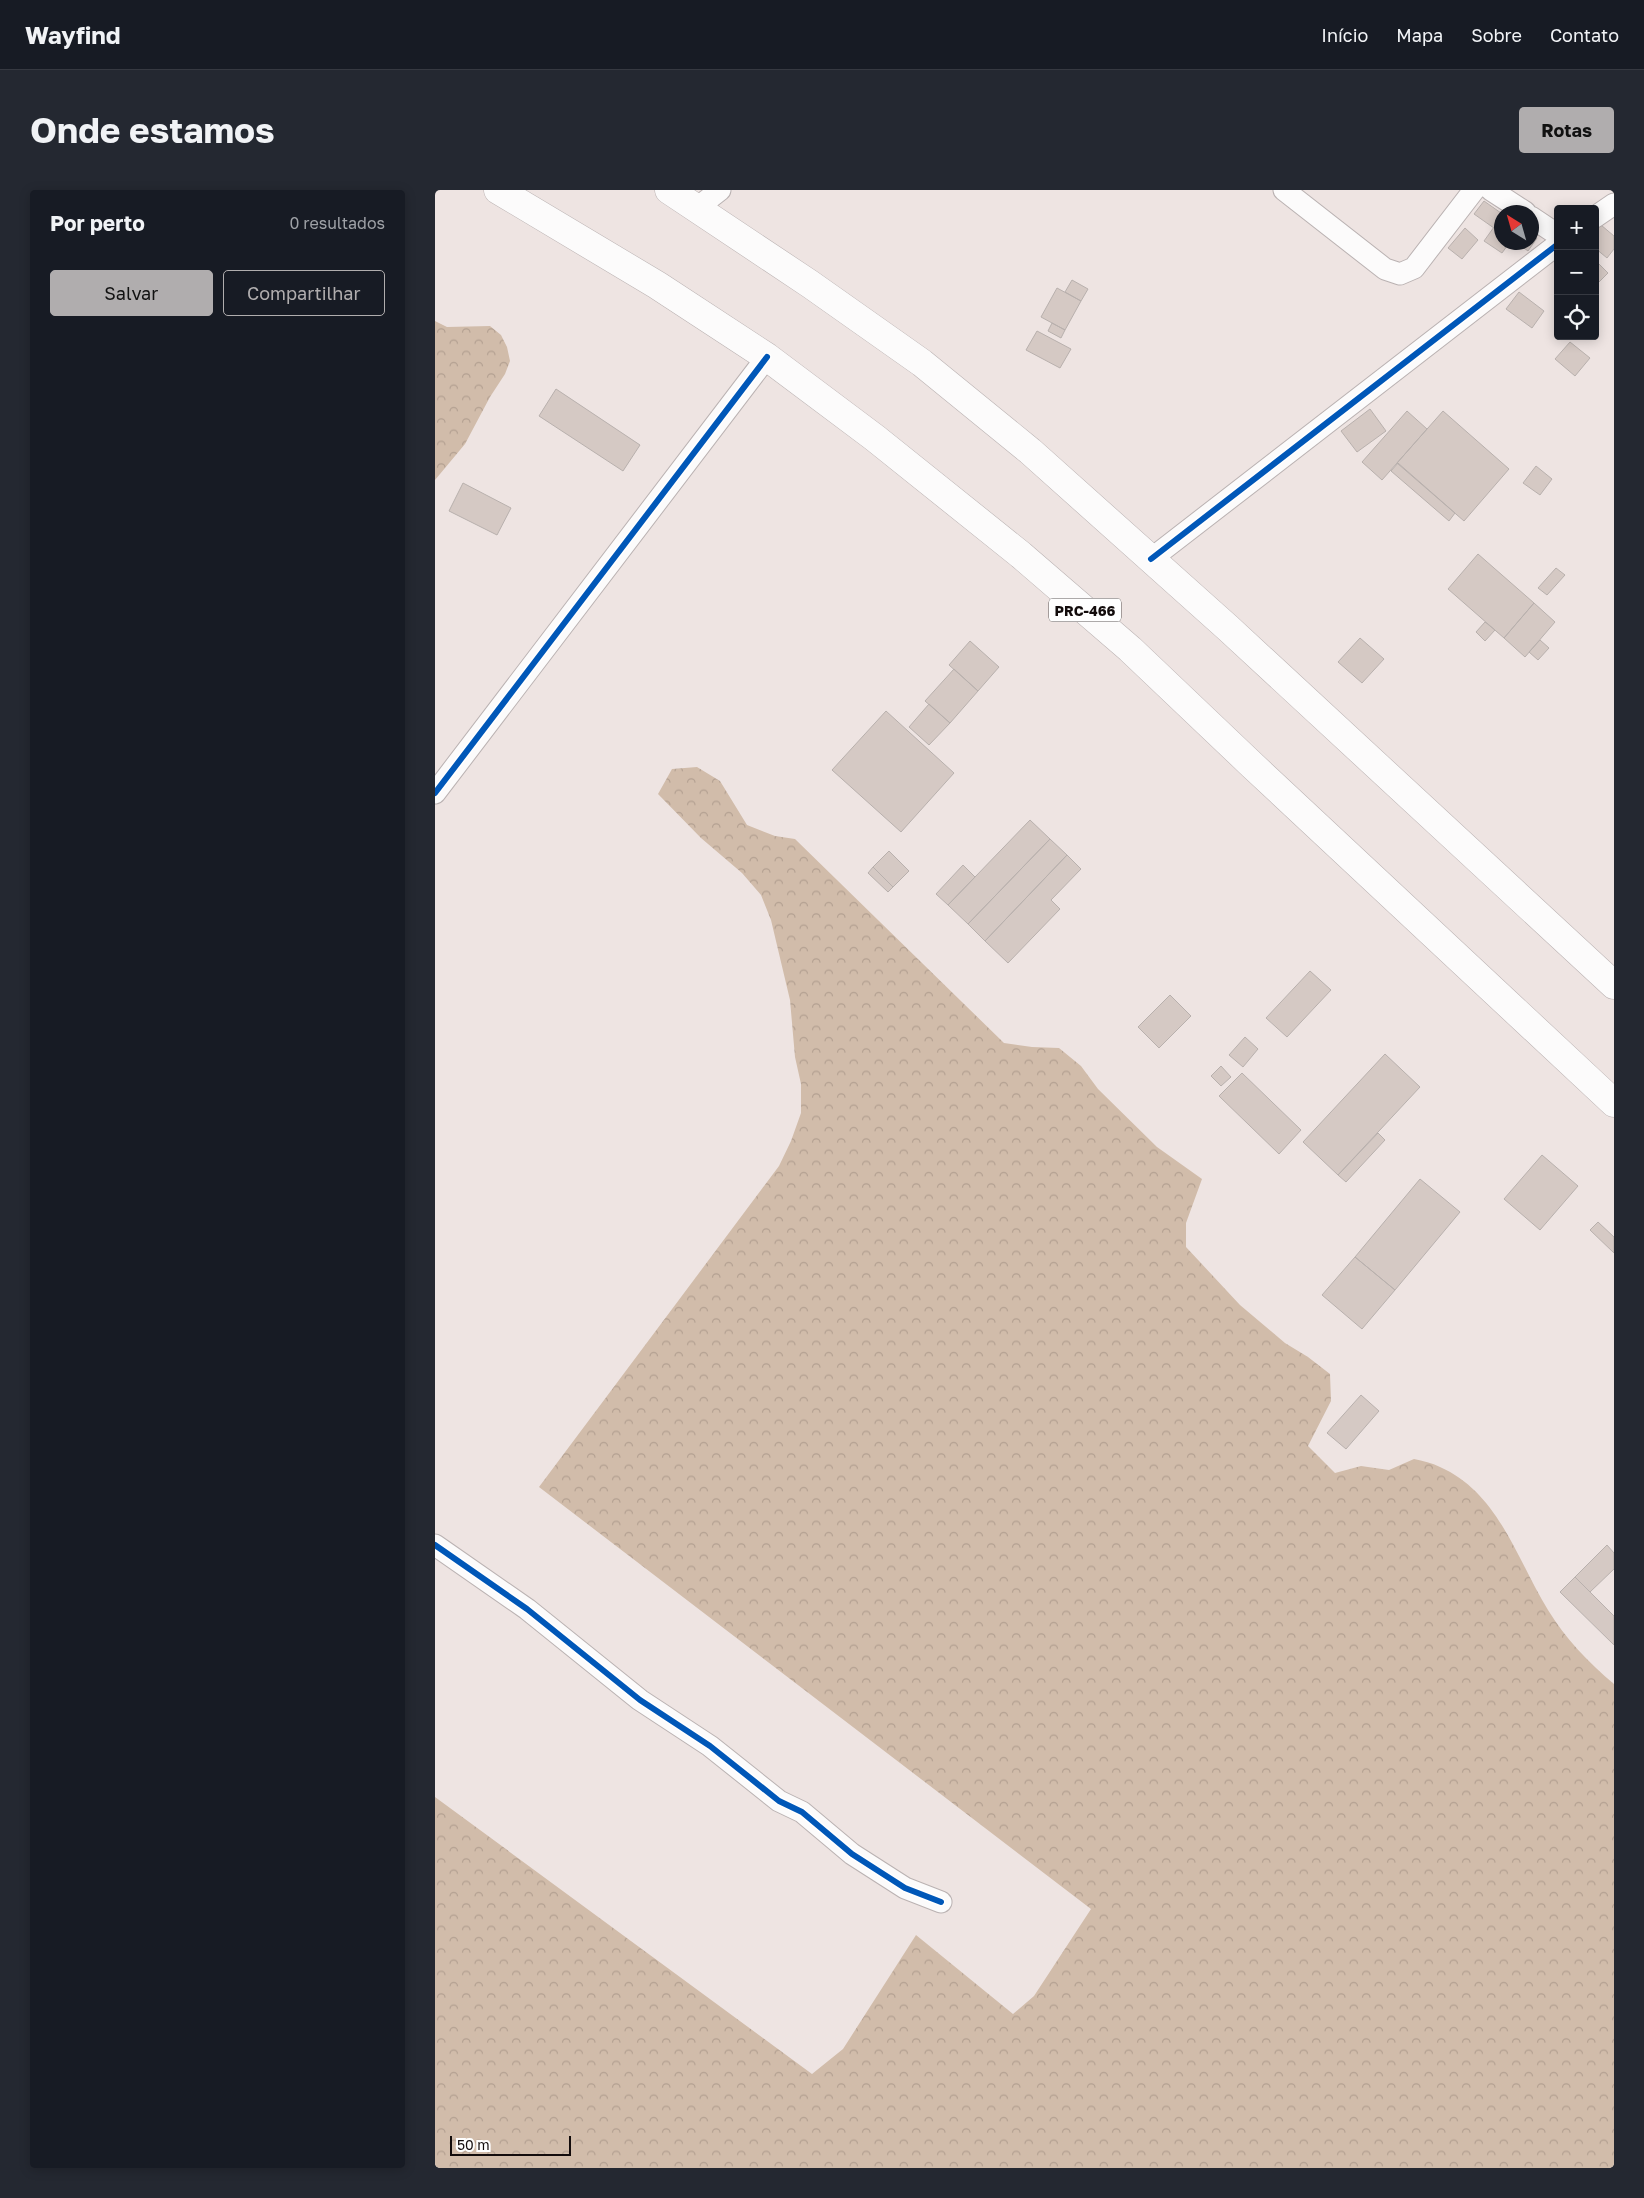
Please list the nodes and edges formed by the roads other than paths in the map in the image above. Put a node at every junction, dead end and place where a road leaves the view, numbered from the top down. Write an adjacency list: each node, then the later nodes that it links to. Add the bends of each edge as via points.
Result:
1 (498, 190): 12 (highway, PRC-466, via 657,285)
2 (669, 190): 8 (highway)
3 (720, 190): 8 (street)
4 (1284, 190): 5 (street, via 1385,269 1400,274 1414,268)
5 (1474, 190)
6 (1491, 190): 7 (street)
7 (1514, 205)
8 (697, 208): 13 (highway, via 922,363 1030,451)
9 (1539, 222): 10 (street)
10 (1554, 232)
11 (1554, 247): 13 (street)
12 (767, 358): 14 (street); 16 (highway, PRC-466, via 1006,542 1130,649)
13 (1151, 559): 15 (highway)
14 (435, 793)
15 (1614, 985)
16 (1614, 1103)
17 (435, 1545): 18 (street, via 527,1609 640,1700 710,1746 779,1802 802,1812 852,1854 905,1888)
18 (941, 1902)

